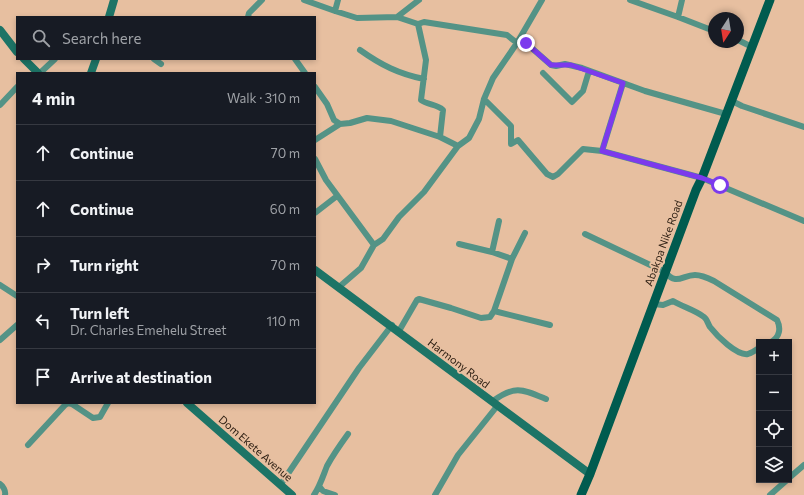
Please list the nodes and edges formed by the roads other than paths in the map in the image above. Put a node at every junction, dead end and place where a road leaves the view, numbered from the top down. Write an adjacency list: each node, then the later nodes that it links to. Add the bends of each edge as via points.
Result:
1 (114, 0): 11 (main road)
2 (262, 0): 12 (street)
3 (304, 0): 10 (street)
4 (338, 0): 10 (street)
5 (419, 0): 14 (street)
6 (542, 0): 18 (street)
7 (630, 0): 13 (street)
8 (682, 0): 13 (street)
9 (770, 0): 20 (main road, Abakpa Nike Road)
10 (335, 12): 14 (street, via 357,18)
11 (109, 16)
12 (248, 16)
13 (678, 16): 16 (street)
14 (397, 17): 15 (street)
15 (418, 24): 18 (street, via 424,22 507,35); 34 (street, via 426,60)
16 (708, 28)
17 (0, 30): 22 (main road)
18 (516, 43): 29 (street, via 526,43 551,65 571,65); 38 (street, via 493,78)
19 (744, 43): 20 (street)
20 (752, 47): 39 (main road, Abakpa Nike Road)
21 (360, 50): 34 (street, via 390,69)
22 (16, 51)
23 (25, 60): 30 (main road)
24 (54, 60): 30 (street)
25 (96, 60): 31 (main road)
26 (155, 60): 28 (street)
27 (296, 60): 32 (street)
28 (161, 64)
29 (589, 71): 33 (street, via 583,90 572,102); 35 (street)
30 (36, 72)
31 (91, 72)
32 (304, 72)
33 (543, 73)
34 (424, 79): 44 (street, via 421,100 443,110)
35 (623, 83): 41 (street); 47 (street)
36 (16, 88): 40 (street)
37 (316, 88): 42 (street, via 334,120)
38 (484, 100): 46 (street, via 479,119 469,138); 47 (street, via 511,126 511,144 518,140 547,174 558,174 582,149)
39 (732, 101): 41 (main road, Abakpa Nike Road); 43 (street)
40 (0, 105)
41 (726, 114): 49 (main road, Abakpa Nike Road)
42 (340, 124): 44 (street, via 377,118 391,120); 45 (street)
43 (804, 126)
44 (440, 137): 46 (street)
45 (316, 139)
46 (458, 146): 57 (street, via 424,192 399,217 383,239)
47 (602, 151): 49 (street)
48 (316, 160): 50 (street)
49 (702, 178): 52 (street); 61 (main road, Abakpa Nike Road)
50 (337, 196): 51 (street); 57 (street)
51 (316, 212)
52 (804, 221)
53 (499, 222): 58 (street)
54 (525, 233): 59 (street)
55 (585, 234): 61 (street)
56 (458, 244): 58 (street)
57 (374, 245): 63 (street, via 361,268)
58 (492, 252): 59 (street)
59 (512, 259): 66 (street)
60 (316, 271): 63 (main road, Harmony Road)
61 (665, 272): 65 (main road, Abakpa Nike Road); 71 (street, via 678,280 695,275 707,278 777,320 780,326)
62 (0, 285): 64 (street)
63 (339, 287): 69 (main road, Harmony Road)
64 (16, 295)
65 (654, 304): 73 (street, via 663,305 673,301 705,318 716,334 735,351 748,354); 83 (main road, Abakpa Nike Road)
66 (494, 311): 67 (street); 70 (street, via 490,317 481,318 420,299)
67 (550, 325)
68 (16, 326): 72 (street)
69 (392, 326): 70 (main road, Harmony Road); 87 (street, via 359,368)
70 (399, 331): 75 (main road, Harmony Road)
71 (775, 339)
72 (0, 340)
73 (756, 350)
74 (546, 399): 75 (street, via 513,390 502,395)
75 (495, 403): 83 (main road, Harmony Road); 93 (street, via 458,455)
76 (66, 404): 81 (street)
77 (72, 404): 78 (street, via 97,418)
78 (107, 404)
79 (188, 404): 87 (main road, Dom Ekete Avenue)
80 (348, 434): 88 (street, via 334,454)
81 (28, 445)
82 (804, 465): 84 (street)
83 (590, 474): 94 (main road, Abakpa Nike Road)
84 (792, 476)
85 (784, 483): 95 (street)
86 (0, 484): 89 (street)
87 (281, 484): 90 (main road, Dom Ekete Avenue)
88 (319, 486): 91 (street); 92 (street, via 323,491)
89 (5, 495)
90 (292, 495)
91 (314, 495)
92 (335, 495)
93 (435, 495)
94 (581, 495)
95 (770, 495)

